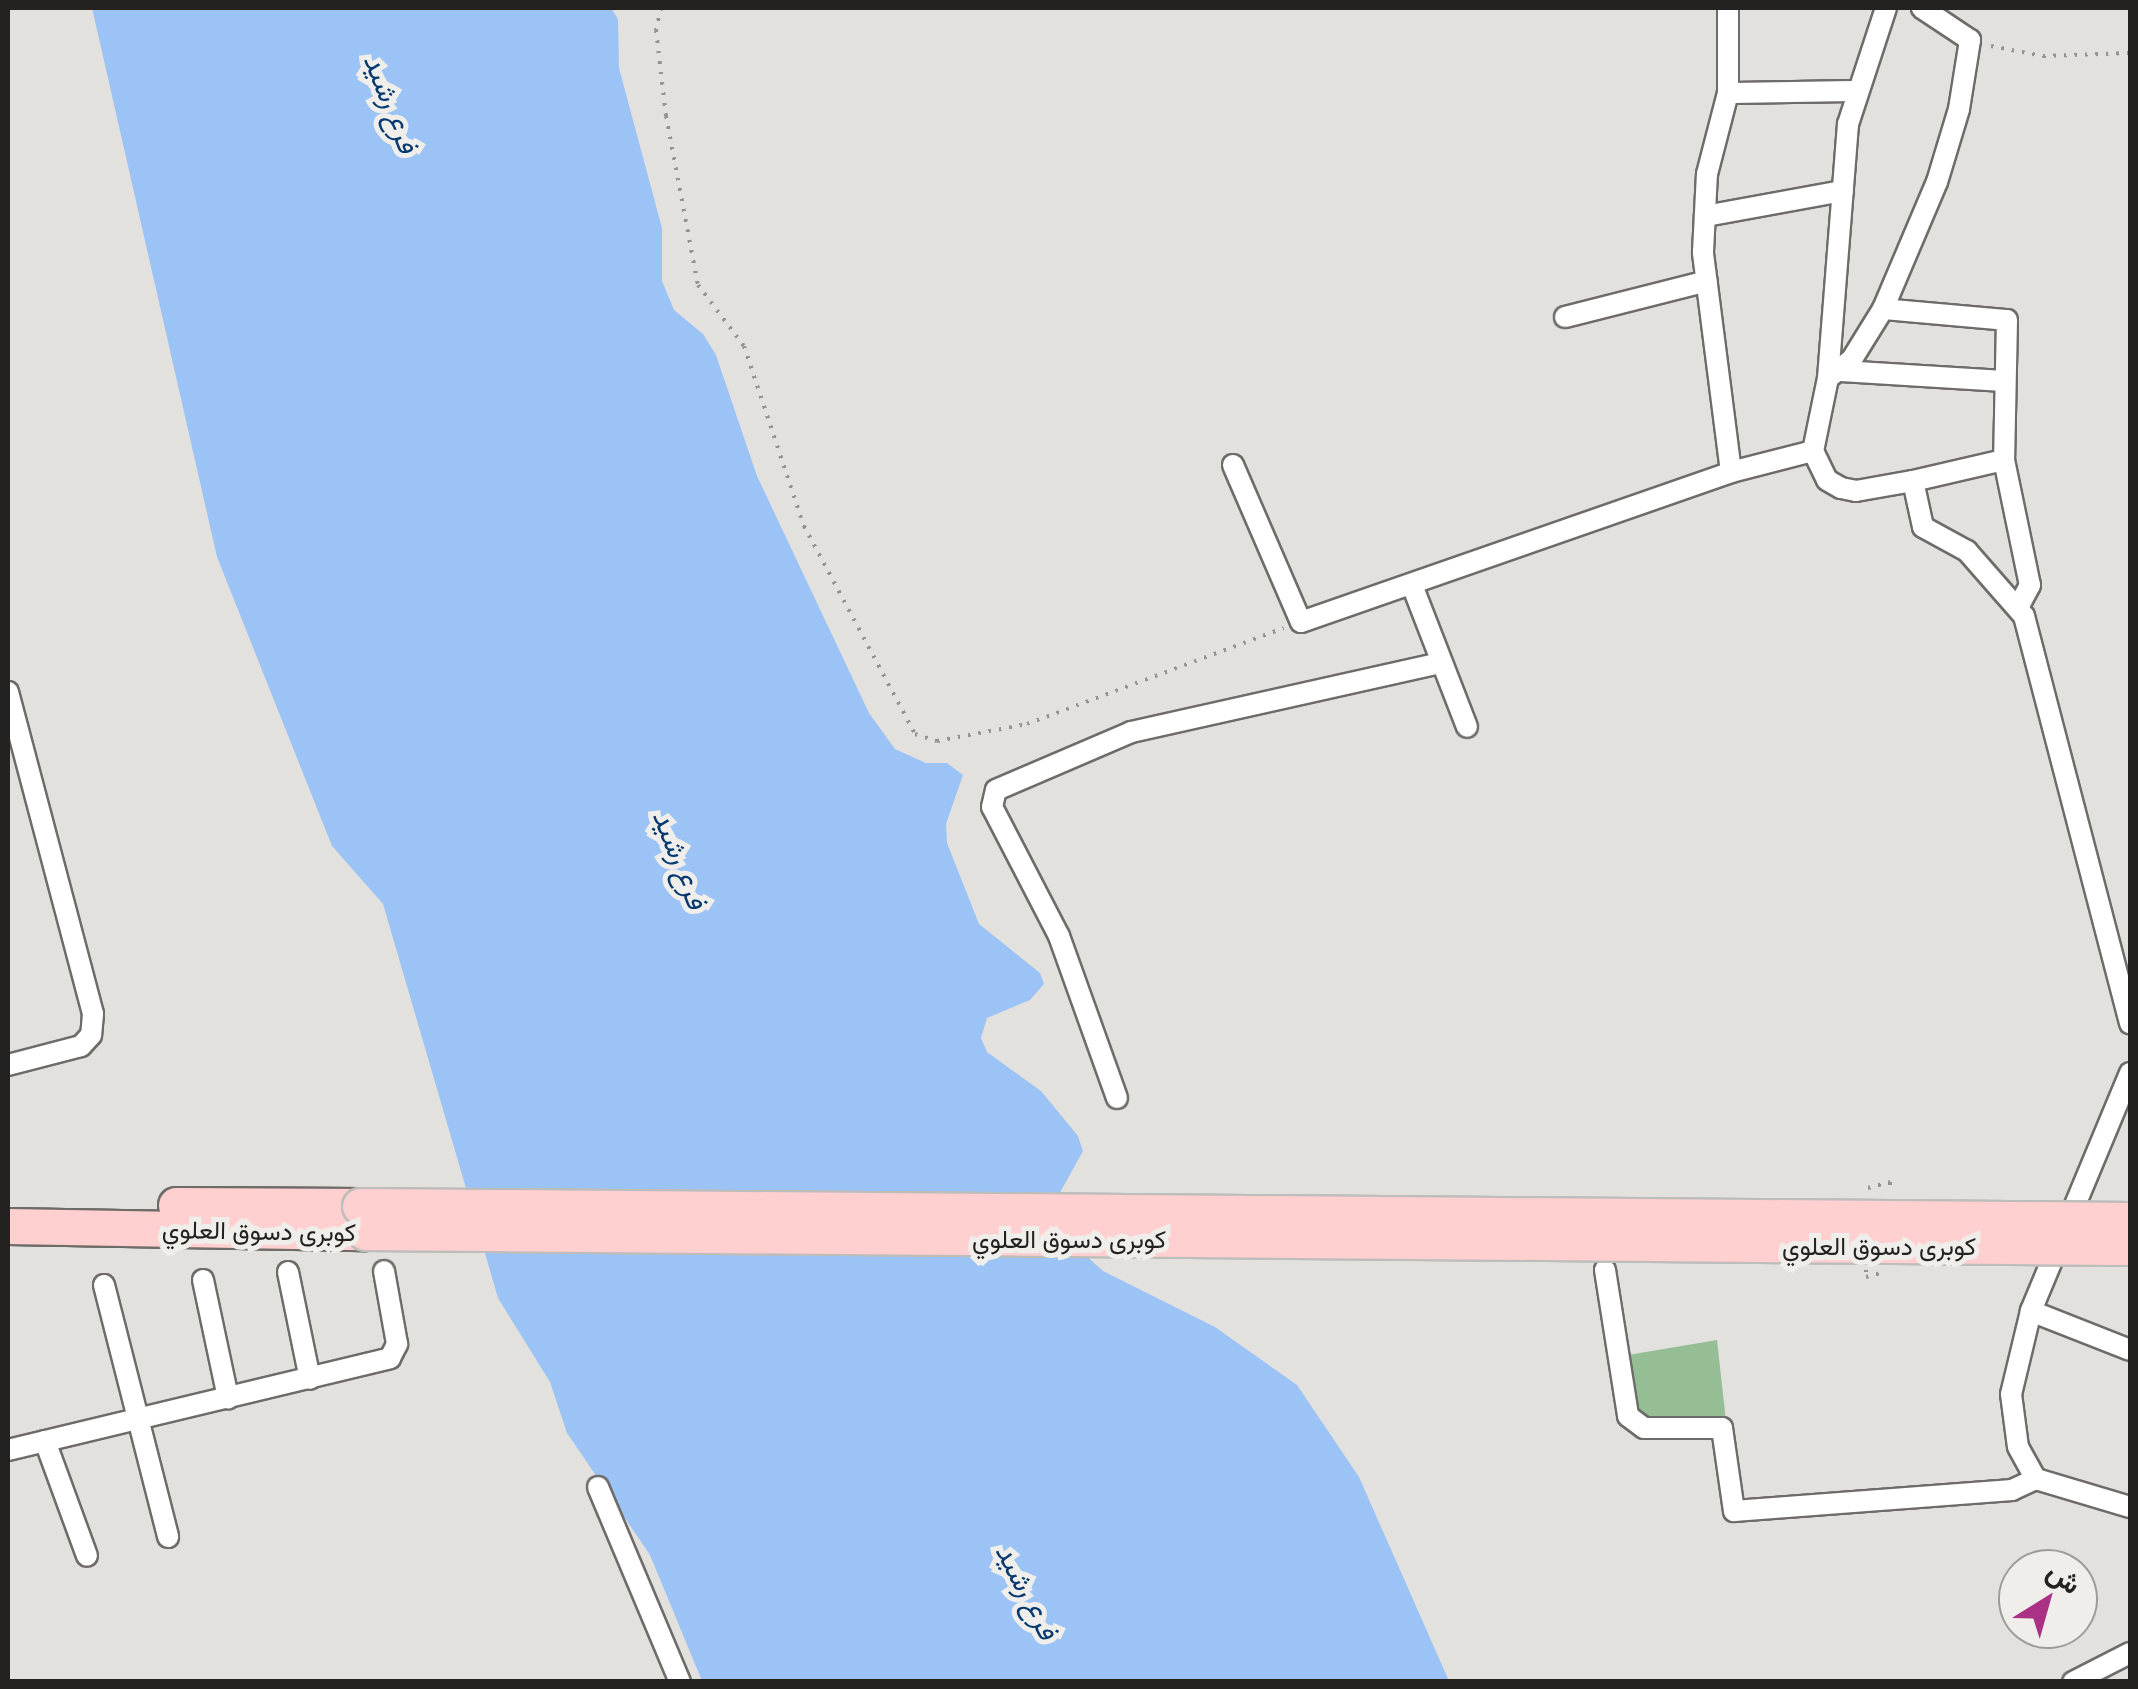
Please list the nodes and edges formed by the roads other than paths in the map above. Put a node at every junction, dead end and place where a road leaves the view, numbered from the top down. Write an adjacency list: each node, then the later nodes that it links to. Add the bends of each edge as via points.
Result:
1 (1728, 8): 5 (street)
2 (1886, 8): 4 (street)
3 (1922, 8): 9 (street, via 1970,40 1950,145)
4 (1858, 91): 5 (street); 6 (street)
5 (1728, 93): 7 (street, via 1707,174)
6 (1843, 192): 7 (street); 11 (street)
7 (1705, 216): 8 (street)
8 (1706, 281): 10 (street); 16 (street)
9 (1883, 309): 11 (street); 12 (street, via 2005,318)
10 (1565, 318)
11 (1834, 374): 12 (street); 13 (street)
12 (2004, 381): 14 (street)
13 (1814, 451): 16 (street); 17 (street, via 1827,480 1840,488)
14 (2004, 460): 17 (street); 19 (street, via 2030,586)
15 (1233, 464): 18 (street, via 1301,622)
16 (1731, 472): 18 (street)
17 (1912, 481): 19 (street, via 1923,527 1967,551 1985,578)
18 (1412, 585): 20 (street)
19 (2018, 606): 23 (street)
20 (1440, 663): 22 (street); 26 (street, via 1130,732 996,790 992,806 1059,936)
21 (8, 692): 24 (street, via 93,1014 81,1046)
22 (1467, 726)
23 (2130, 1023)
24 (8, 1065)
25 (2130, 1073): 37 (street)
26 (1117, 1098)
27 (8, 1203): 28 (highway, كوبرى دسوق العلوي)
28 (362, 1219): 29 (highway, كوبرى دسوق العلوي, bridge); 30 (highway, كوبرى دسوق العلوي); 31 (highway, كوبرى دسوق العلوي, bridge)
29 (2130, 1220)
30 (8, 1226)
31 (2130, 1247)
32 (1604, 1270): 44 (street, via 1628,1416 1644,1428 1722,1428 1734,1511 2012,1490)
33 (384, 1271): 39 (street, via 397,1344 393,1356)
34 (288, 1272): 39 (street)
35 (203, 1280): 40 (street)
36 (104, 1286): 41 (street)
37 (2031, 1312): 38 (street); 44 (street, via 2011,1394 2018,1447)
38 (2130, 1350)
39 (310, 1378): 40 (street)
40 (228, 1398): 41 (street)
41 (139, 1419): 42 (street); 47 (street)
42 (45, 1441): 43 (street); 48 (street)
43 (8, 1450)
44 (2036, 1479): 46 (street)
45 (598, 1487): 50 (street)
46 (2130, 1507)
47 (168, 1537)
48 (88, 1556)
49 (2130, 1653): 51 (street)
50 (680, 1682)
51 (2073, 1682)

